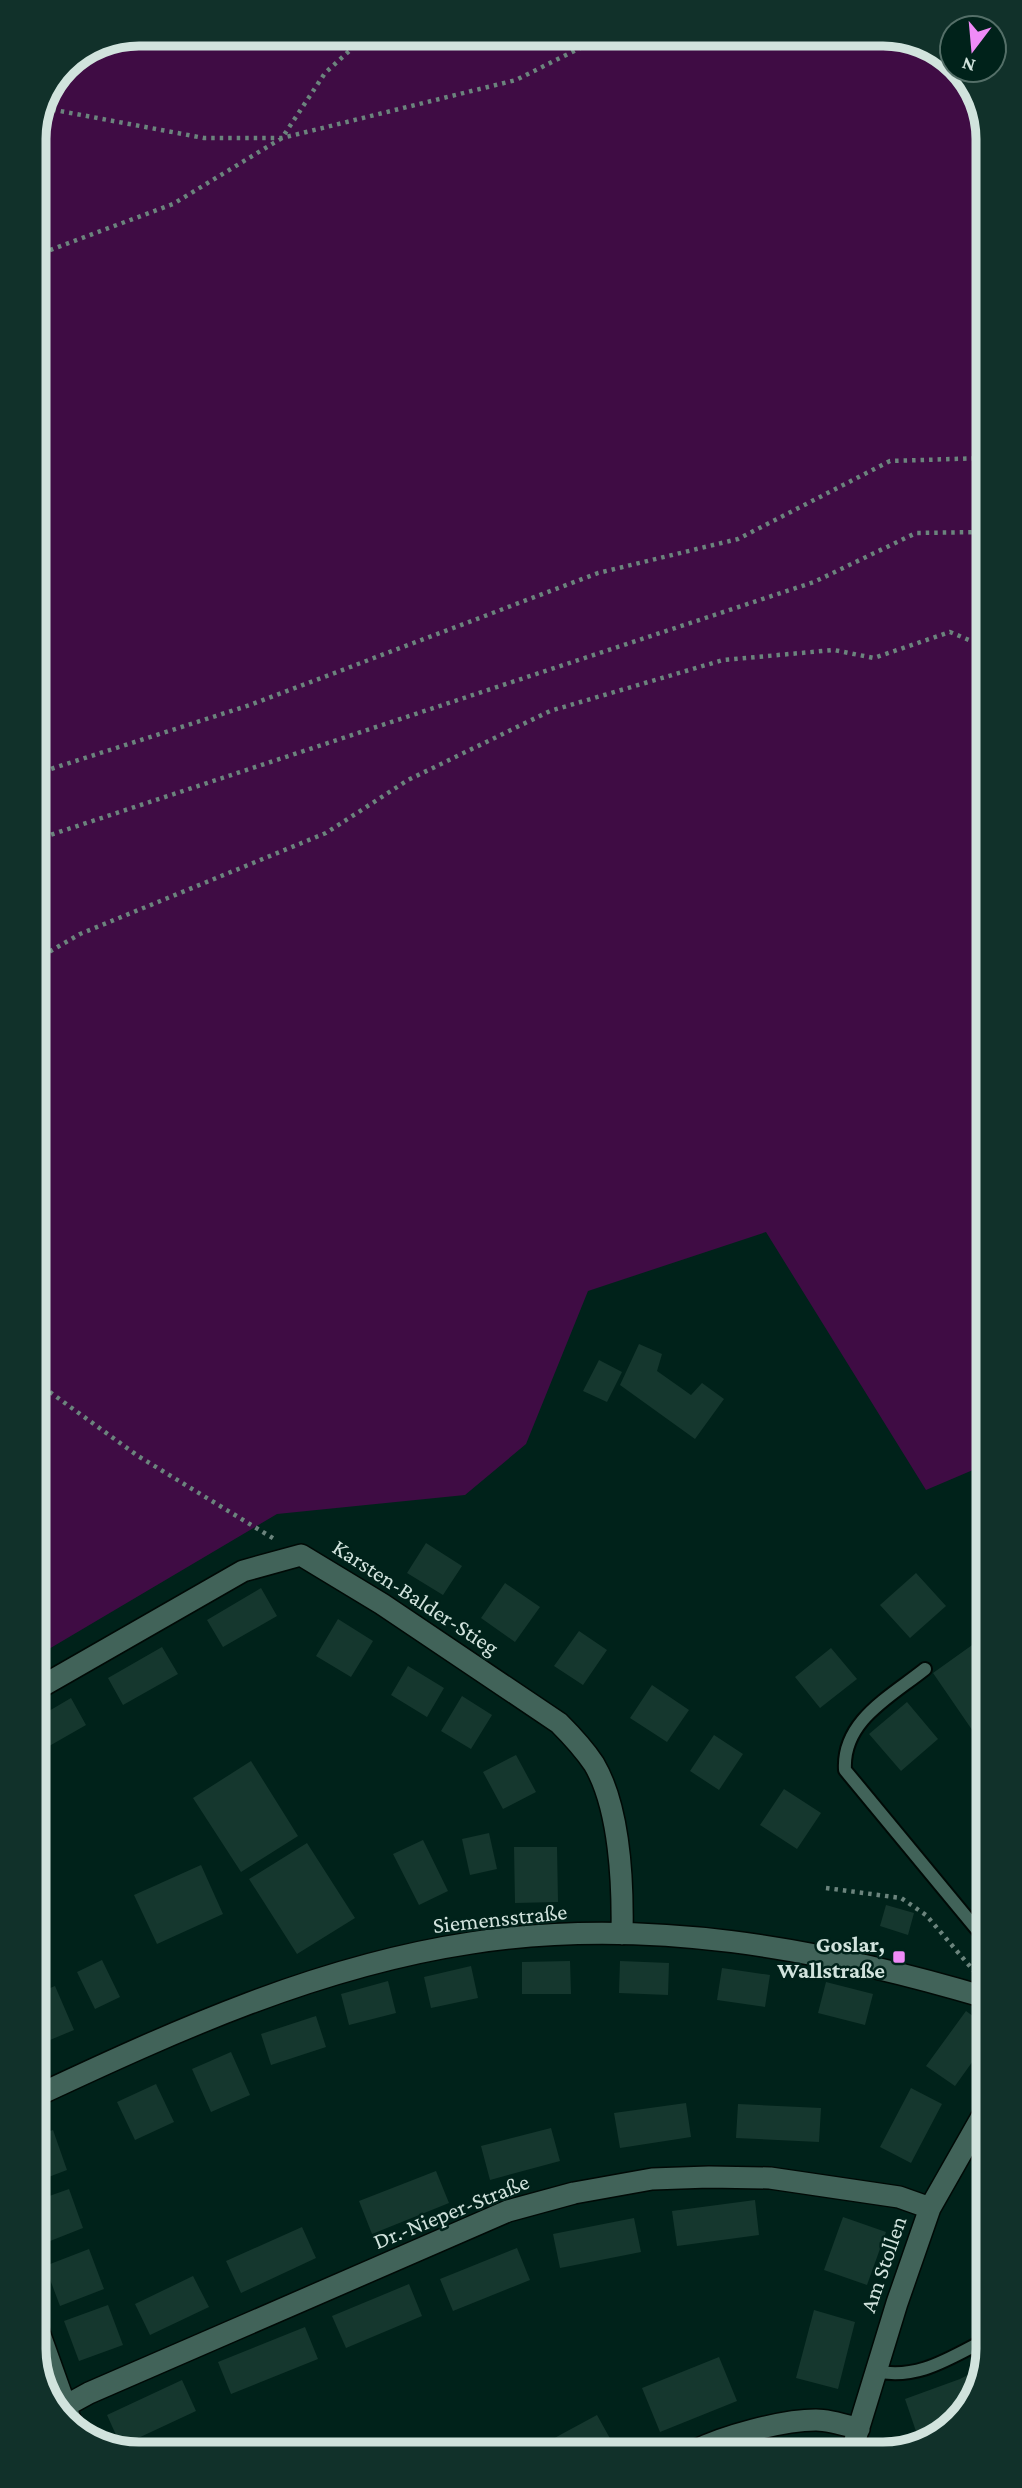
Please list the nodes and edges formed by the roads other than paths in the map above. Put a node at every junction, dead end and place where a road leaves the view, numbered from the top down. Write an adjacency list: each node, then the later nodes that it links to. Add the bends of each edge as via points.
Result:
1 (925, 1669): 3 (lane, via 855,1727 844,1752 845,1770)
2 (45, 1684): 4 (street, Karsten-Balder-Stieg, via 243,1571 301,1555 559,1723 579,1743 607,1794 617,1853)
3 (976, 1928)
4 (622, 1934): 5 (street, Siemensstraße, via 746,1942 843,1958); 6 (street, Siemensstraße, via 471,1943 382,1961 189,2026)
5 (976, 1994)
6 (45, 2092)
7 (976, 2127): 8 (street, Am Stollen)
8 (930, 2208): 11 (street, Am Stollen); 13 (street, Dr.-Nieper-Straße, via 899,2197 770,2178 652,2179 574,2193 508,2211)
9 (976, 2345): 11 (lane, via 927,2370 891,2375)
10 (46, 2354): 12 (street)
11 (875, 2371): 14 (street, Am Stollen)
12 (58, 2395)
13 (65, 2405)
14 (856, 2440): 15 (street, via 818,2420)
15 (714, 2442)

